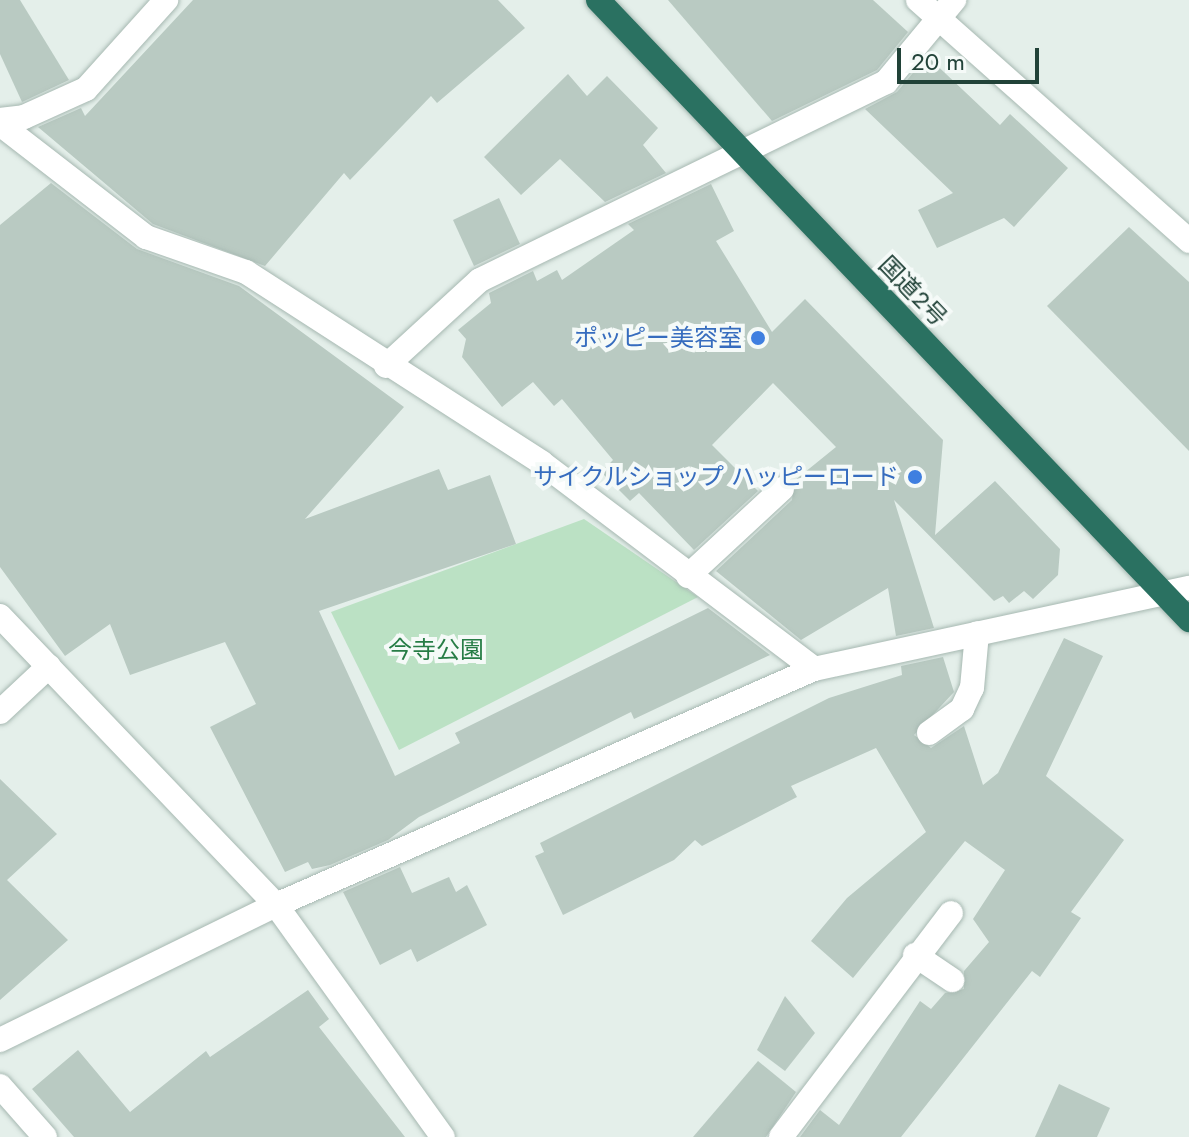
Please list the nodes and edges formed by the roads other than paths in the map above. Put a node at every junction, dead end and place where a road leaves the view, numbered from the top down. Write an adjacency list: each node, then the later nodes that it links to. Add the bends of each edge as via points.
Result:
1 (166, 0): 5 (street, via 86,89)
2 (598, 0): 6 (highway, 国道2号)
3 (918, 0): 4 (street)
4 (946, 9): 6 (street, via 886,82); 7 (street)
5 (0, 122): 8 (street, via 146,237 246,272)
6 (740, 150): 8 (street, via 700,179 480,280); 12 (highway, 国道2号)
7 (1189, 241)
8 (386, 366): 10 (street, via 542,463)
9 (782, 489): 10 (street)
10 (688, 576): 17 (street)
11 (1189, 588): 12 (street)
12 (1162, 592): 14 (highway, 国道2号); 15 (street)
13 (0, 616): 16 (street)
14 (1189, 620)
15 (977, 633): 17 (street); 19 (street, via 972,688 962,709)
16 (49, 666): 18 (street); 20 (street)
17 (814, 669): 20 (street)
18 (0, 712)
19 (929, 733)
20 (276, 905): 24 (street); 27 (street)
21 (951, 913): 22 (street)
22 (915, 955): 23 (street); 28 (street)
23 (952, 980)
24 (0, 1040)
25 (0, 1086): 26 (street)
26 (45, 1137)
27 (443, 1137)
28 (781, 1137)

